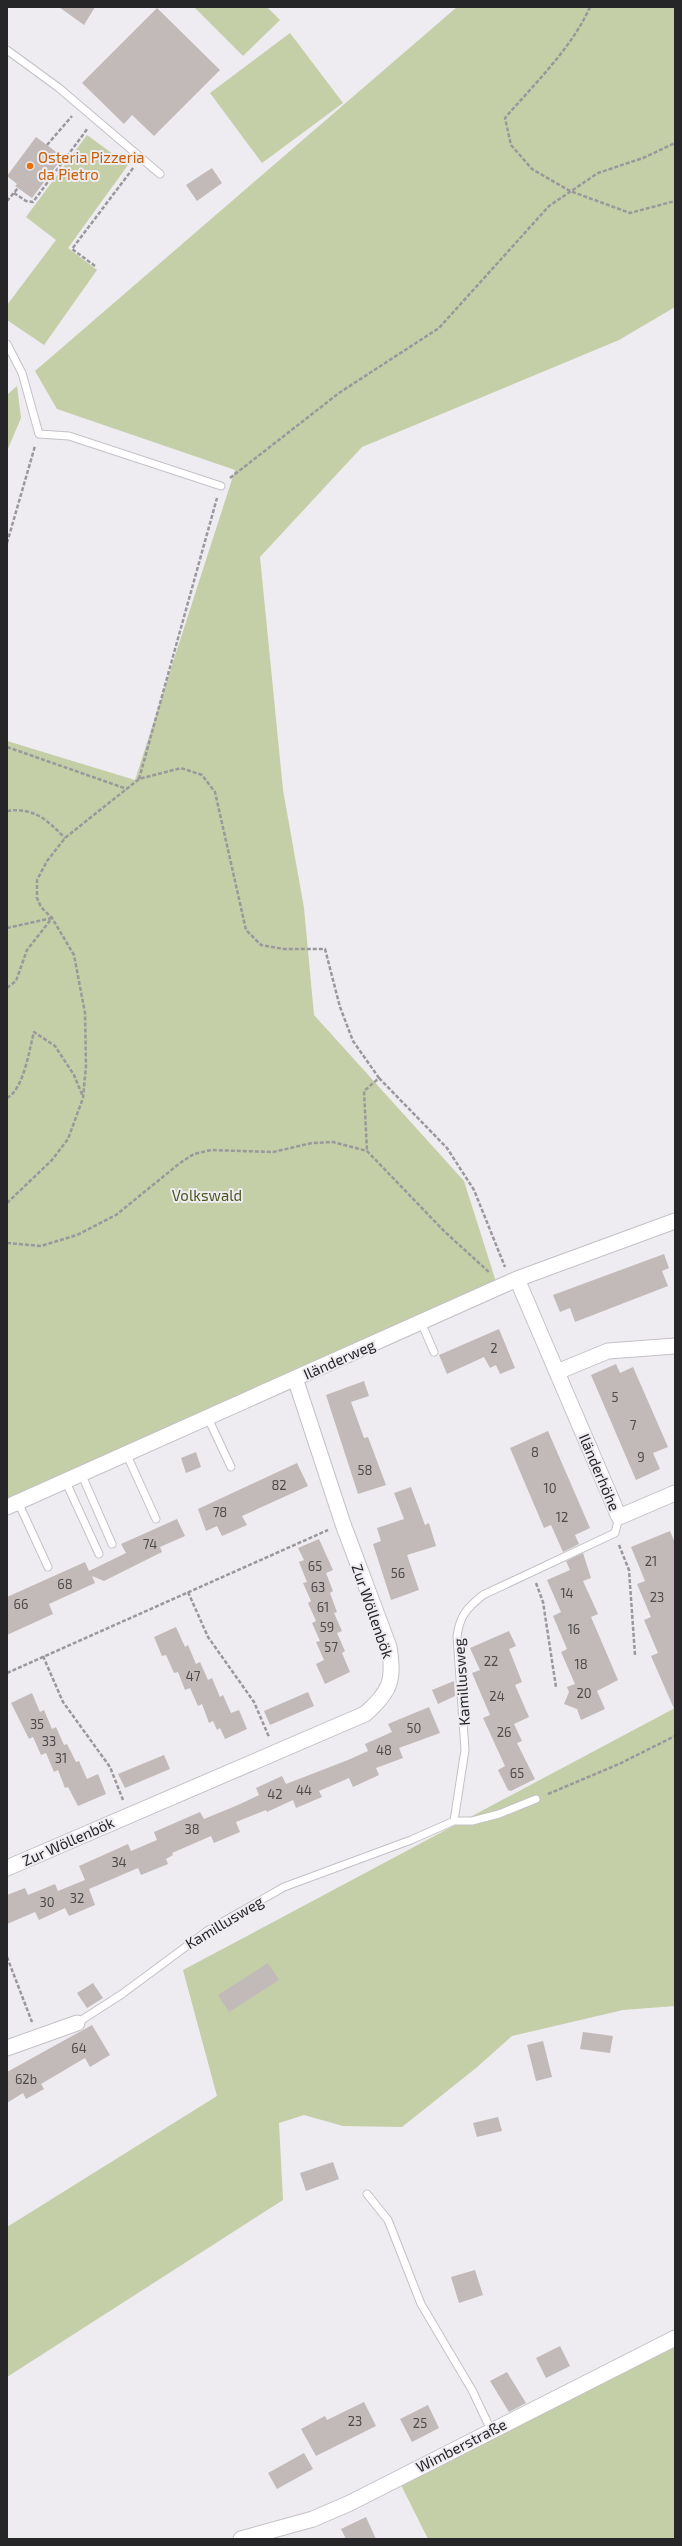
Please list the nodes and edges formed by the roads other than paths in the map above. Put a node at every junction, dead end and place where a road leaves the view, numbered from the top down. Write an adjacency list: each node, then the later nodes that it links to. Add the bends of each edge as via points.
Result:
1 (7, 50): 2 (lane, via 59,88)
2 (160, 174)
3 (7, 344): 4 (lane, via 22,373 38,434 69,436)
4 (221, 486)
5 (675, 1221): 6 (street, Iländerweg)
6 (510, 1282): 7 (street, Iländerweg); 10 (street, Iländerhöhe)
7 (421, 1322): 9 (lane); 11 (street, Iländerweg)
8 (675, 1346): 10 (street, via 608,1351)
9 (434, 1352)
10 (557, 1372): 19 (street, Iländerhöhe)
11 (295, 1378): 12 (street, Iländerweg); 26 (street, Zur Wöllenbök, via 343,1524 388,1647 391,1662 390,1683 382,1699 365,1714)
12 (207, 1416): 13 (street, Iländerweg); 14 (lane)
13 (126, 1453): 15 (street, Iländerweg); 20 (lane)
14 (231, 1467)
15 (81, 1473): 16 (street, Iländerweg); 21 (lane)
16 (65, 1480): 18 (street, Iländerweg); 22 (lane)
17 (675, 1493): 19 (street, Iländerhöhe)
18 (13, 1505): 23 (lane)
19 (619, 1517): 25 (lane, Kamillusweg, via 615,1533 483,1595 459,1620 457,1636 465,1750)
20 (156, 1519)
21 (112, 1544)
22 (99, 1554)
23 (48, 1566)
24 (536, 1799): 25 (lane, Kamillusweg, via 499,1814 472,1821)
25 (454, 1821): 27 (lane, Kamillusweg, via 284,1888 258,1901 173,1954 122,1994)
26 (7, 1868)
27 (77, 2023): 28 (street, Kamillusweg)
28 (7, 2048)
29 (367, 2194): 31 (lane, via 388,2220 421,2304 472,2390)
30 (675, 2338): 31 (street, Wimberstraße)
31 (491, 2430): 32 (street, Wimberstraße, via 319,2516)
32 (241, 2539)

